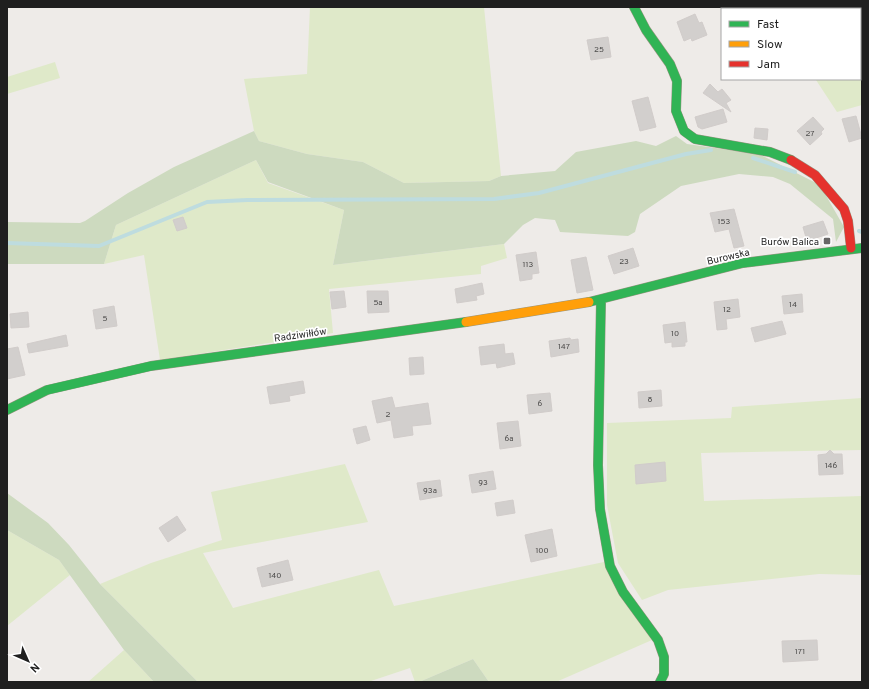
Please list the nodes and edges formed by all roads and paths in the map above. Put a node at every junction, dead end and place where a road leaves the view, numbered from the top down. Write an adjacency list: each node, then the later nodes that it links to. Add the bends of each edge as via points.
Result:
1 (634, 7): 2 (street, via 646,30 670,64 677,81 676,111 684,131 695,139 770,152 792,160 815,175 844,209)
2 (851, 248): 3 (street, Burowska); 4 (street, Burowska, via 743,263)
3 (862, 248)
4 (601, 300): 5 (street, Radziwiłłów, via 487,319 151,366 47,390); 6 (street, via 598,465 600,509 610,566 623,592 658,640 664,657 664,674)
5 (7, 410)
6 (660, 682)

